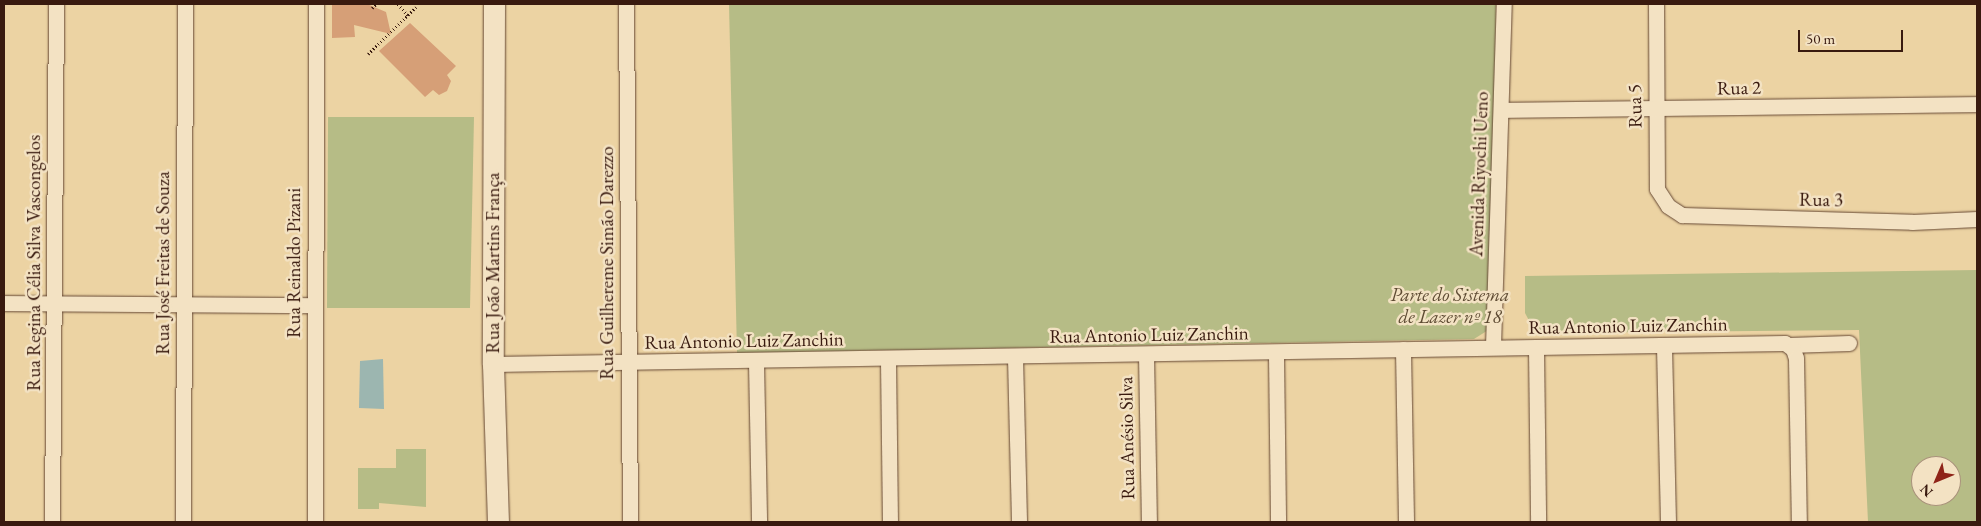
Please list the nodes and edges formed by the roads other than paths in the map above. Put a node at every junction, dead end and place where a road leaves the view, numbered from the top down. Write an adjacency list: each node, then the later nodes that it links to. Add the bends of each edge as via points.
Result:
1 (56, 4): 14 (street, Rua Regina Célia Silva Vascongelos)
2 (185, 4): 15 (street, Rua José Freitas de Souza)
3 (316, 4): 16 (street, Rua Reinaldo Pizani)
4 (494, 4): 29 (main road, Rua João Martins França)
5 (626, 4): 27 (street, Rua Guilhereme Simão Darezzo)
6 (1504, 4): 10 (street, Avenida Riyochi Ueno)
7 (1656, 4): 9 (street, Rua 5)
8 (1977, 104): 9 (street, Rua 2)
9 (1654, 109): 10 (street, Rua 2); 11 (street, Rua 5, via 1658,189)
10 (1501, 110): 18 (street, Avenida Riyochi Ueno)
11 (1668, 206): 12 (street, Rua 3, via 1699,219)
12 (1977, 219)
13 (4, 303): 14 (street)
14 (54, 303): 15 (street); 30 (street, Rua Regina Célia Silva Vascongelos)
15 (183, 304): 16 (street); 31 (street, Rua José Freitas de Souza)
16 (314, 305): 32 (street, Rua Reinaldo Pizani)
17 (1849, 343): 22 (street, Rua Antonio Luiz Zanchin)
18 (1493, 346): 20 (street, Rua Antonio Luiz Zanchin); 21 (street, Rua Antonio Luiz Zanchin)
19 (1664, 346): 20 (street, Rua Antonio Luiz Zanchin); 22 (street, Rua Antonio Luiz Zanchin); 42 (street)
20 (1536, 348): 41 (street)
21 (1404, 349): 24 (street, Rua Antonio Luiz Zanchin); 40 (street)
22 (1792, 352): 43 (street)
23 (1146, 354): 24 (street, Rua Antonio Luiz Zanchin); 25 (street, Rua Antonio Luiz Zanchin); 38 (street, Rua Anésio Silva)
24 (1276, 354): 39 (street)
25 (1015, 357): 26 (street, Rua Antonio Luiz Zanchin); 37 (street)
26 (888, 360): 28 (street, Rua Antonio Luiz Zanchin); 36 (street)
27 (628, 362): 28 (street, Rua Antonio Luiz Zanchin); 29 (street, Rua Antonio Luiz Zanchin); 34 (street, Rua Guilhereme Simão Darezzo)
28 (756, 362): 35 (street)
29 (493, 364): 33 (main road, Rua João Martins França)
30 (52, 522)
31 (182, 522)
32 (315, 522)
33 (498, 522)
34 (630, 522)
35 (759, 522)
36 (890, 522)
37 (1019, 522)
38 (1148, 522)
39 (1278, 522)
40 (1406, 522)
41 (1538, 522)
42 (1668, 522)
43 (1799, 522)

